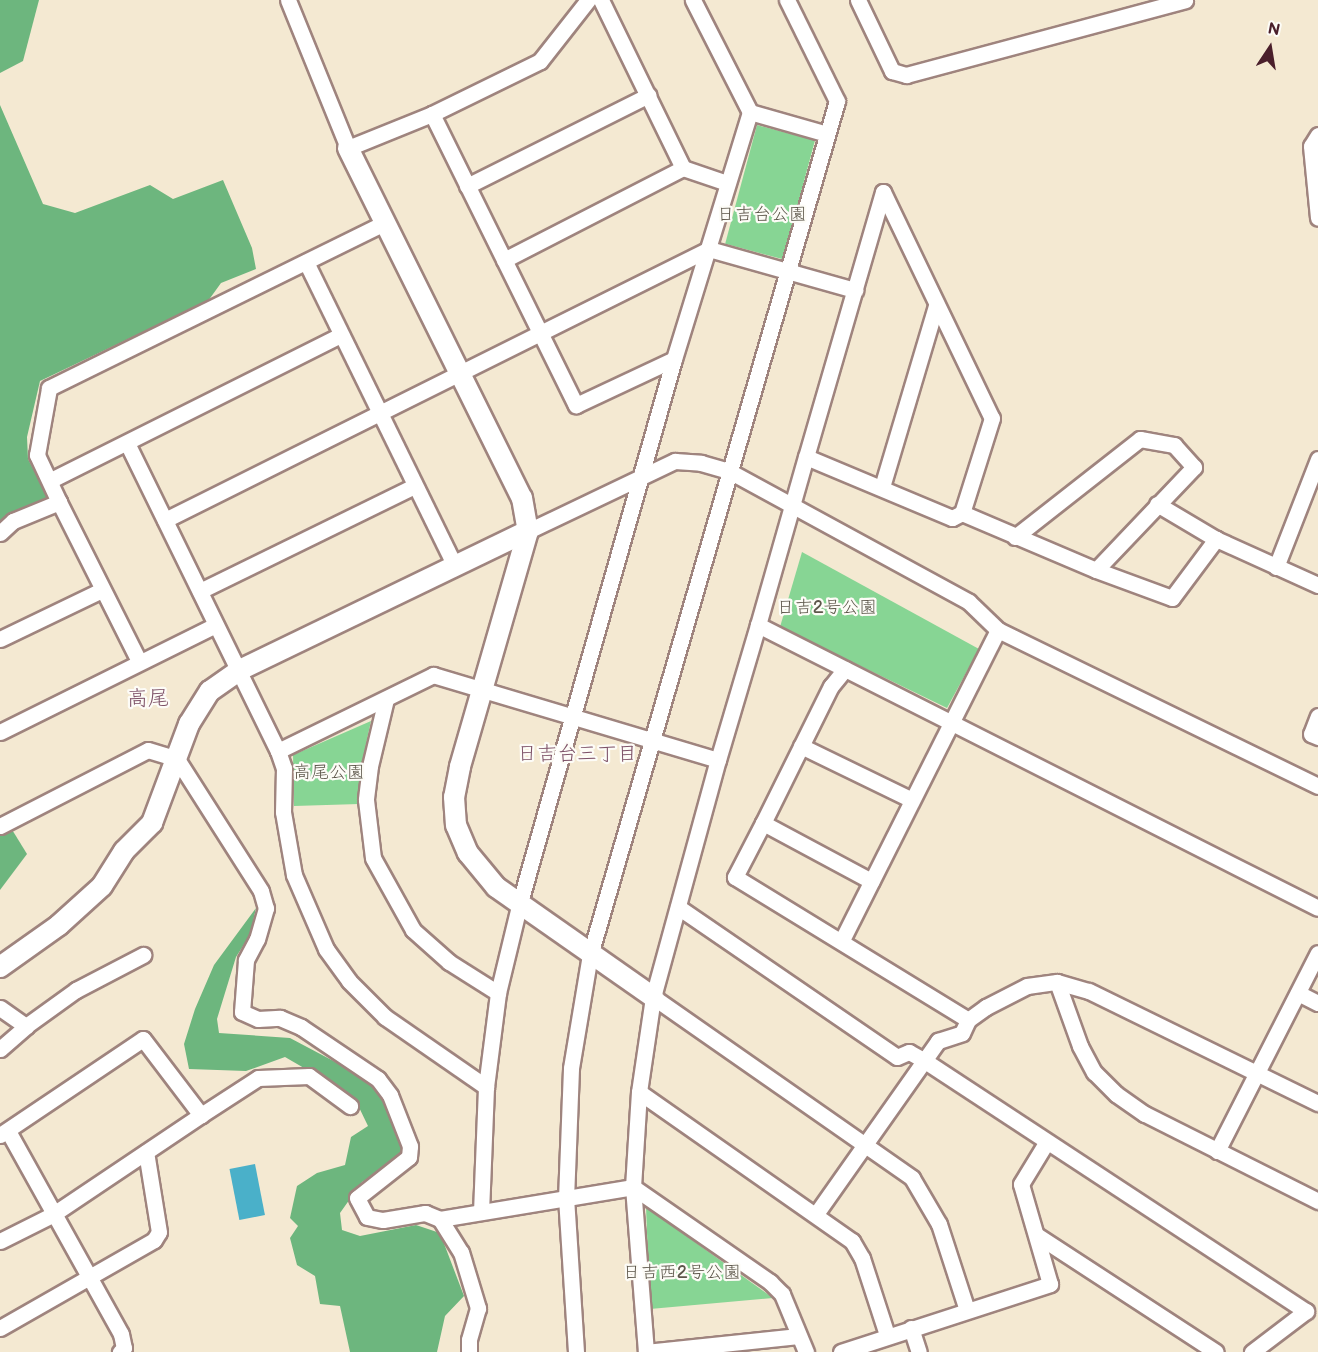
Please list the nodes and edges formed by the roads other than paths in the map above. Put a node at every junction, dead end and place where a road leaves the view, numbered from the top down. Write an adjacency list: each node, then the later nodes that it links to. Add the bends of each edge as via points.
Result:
1 (288, 0): 13 (street)
2 (588, 0): 10 (street, via 540,61)
3 (601, 0): 8 (street)
4 (693, 0): 9 (street)
5 (787, 0): 11 (street, via 837,101)
6 (858, 0): 7 (street, via 892,71 906,75)
7 (1185, 0)
8 (649, 95): 14 (street); 16 (street)
9 (750, 112): 11 (street); 15 (street)
10 (432, 114): 13 (street); 16 (street)
11 (827, 134): 23 (street)
12 (1318, 135): 17 (street, via 1311,146)
13 (348, 148): 19 (street)
14 (683, 168): 15 (street); 21 (street)
15 (727, 183): 20 (street)
16 (467, 186): 21 (street)
17 (1317, 197): 18 (street)
18 (1318, 218)
19 (385, 223): 22 (street); 29 (street)
20 (709, 249): 23 (street); 26 (street); 28 (street)
21 (504, 260): 26 (street)
22 (306, 262): 27 (street); 36 (street, via 49,388 37,448)
23 (788, 272): 24 (street); 34 (street)
24 (855, 290): 25 (street, via 883,192); 32 (street)
25 (936, 306): 38 (street); 42 (street, via 992,418)
26 (539, 332): 28 (street, via 576,405); 29 (street)
27 (340, 335): 30 (street); 31 (street)
28 (674, 359): 35 (street)
29 (458, 371): 30 (street); 44 (street, via 522,498)
30 (380, 411): 37 (street); 43 (street)
31 (127, 443): 36 (street); 43 (street)
32 (806, 456): 38 (street); 41 (street)
33 (1318, 459): 49 (street)
34 (729, 471): 35 (street, via 675,461); 41 (street); 68 (street)
35 (645, 472): 44 (street); 64 (street)
36 (51, 480): 39 (street)
37 (414, 486): 48 (street); 53 (street)
38 (882, 488): 42 (street, via 952,519)
39 (59, 502): 45 (street, via 13,521); 52 (street)
40 (1157, 504): 46 (street, via 1194,467 1174,445 1140,439); 47 (street); 50 (street)
41 (793, 506): 54 (street); 56 (street, via 969,602)
42 (962, 513): 46 (street)
43 (165, 520): 53 (street)
44 (528, 531): 48 (street); 61 (street)
45 (0, 533)
46 (1015, 537): 50 (street)
47 (1216, 539): 49 (street); 50 (street, via 1172,598)
48 (454, 564): 60 (street)
49 (1276, 567): 51 (street)
50 (1096, 570)
51 (1318, 585)
52 (102, 590): 57 (street); 58 (street)
53 (200, 591): 55 (street)
54 (758, 625): 59 (street); 72 (street)
55 (214, 626): 58 (street); 60 (street)
56 (998, 630): 65 (street); 73 (street)
57 (0, 639)
58 (139, 661): 66 (street)
59 (844, 669): 65 (street); 69 (street, via 831,686)
60 (240, 670): 70 (street); 71 (street, via 210,691 189,724)
61 (483, 689): 62 (street, via 433,675); 64 (street); 78 (street, via 454,797 456,825 482,874)
62 (387, 699): 70 (street); 87 (street, via 370,766 366,800 373,858 413,930 449,962)
63 (1318, 716): 67 (street, via 1311,734)
64 (574, 718): 68 (street); 78 (street)
65 (952, 722): 74 (street); 80 (street)
66 (0, 732)
67 (1318, 737)
68 (651, 740): 72 (street); 84 (street)
69 (801, 746): 74 (street); 75 (street)
70 (278, 752): 97 (street, via 284,768 283,812 294,875 326,949 349,981 385,1017)
71 (177, 759): 76 (street, via 148,750); 85 (street, via 152,823 124,851 102,886 59,925); 113 (street, via 261,891 266,908 246,960 242,1012 258,1019 280,1018 301,1027 378,1079 390,1095 410,1146 409,1157 363,1189 357,1198 360,1208 367,1217 383,1220 424,1213)
72 (718, 760): 79 (street)
73 (1318, 786)
74 (912, 800): 77 (street)
75 (763, 823): 77 (street); 81 (street, via 735,877)
76 (0, 826)
77 (870, 881): 81 (street)
78 (520, 902): 84 (street); 87 (street)
79 (678, 907): 89 (street); 95 (street, via 897,1057 909,1052)
80 (1318, 908)
81 (842, 940): 92 (street)
82 (143, 954): 93 (street, via 76,990)
83 (1318, 954): 88 (street)
84 (590, 955): 89 (street); 108 (street, via 571,1068)
85 (0, 967)
86 (1057, 982): 92 (street, via 1013,991); 96 (street, via 1089,991); 105 (street, via 1070,1023 1094,1072 1145,1114)
87 (498, 993): 97 (street)
88 (1298, 993): 90 (street); 96 (street)
89 (653, 997): 98 (street); 104 (street)
90 (1318, 1003)
91 (0, 1008): 93 (street)
92 (968, 1020): 95 (street, via 962,1034 938,1041)
93 (26, 1026): 94 (street)
94 (0, 1049)
95 (925, 1061): 103 (street); 104 (street)
96 (1257, 1075): 99 (street); 105 (street)
97 (486, 1087): 110 (street)
98 (639, 1092): 107 (street); 111 (street)
99 (1318, 1103)
100 (350, 1106): 101 (street, via 309,1076 258,1078)
101 (201, 1115): 102 (street, via 143,1039); 106 (street)
102 (4, 1133): 112 (street)
103 (1046, 1143): 114 (street, via 1021,1184); 130 (street, via 1306,1311)
104 (867, 1146): 111 (street); 117 (street, via 912,1178 926,1198 939,1224)
105 (1217, 1151): 109 (street)
106 (146, 1152): 112 (street); 116 (street, via 159,1232 154,1240)
107 (633, 1187): 108 (street); 121 (street, via 770,1282 782,1294); 125 (street)
108 (566, 1199): 110 (street); 124 (street)
109 (1318, 1201)
110 (481, 1212): 113 (street)
111 (816, 1214): 120 (street, via 852,1241)
112 (52, 1215): 115 (street); 116 (street)
113 (440, 1219): 123 (street, via 461,1252 478,1308)
114 (1038, 1236): 117 (street, via 1050,1284); 129 (street)
115 (0, 1241)
116 (89, 1279): 118 (street); 122 (street, via 121,1334 124,1348)
117 (967, 1310): 119 (street)
118 (0, 1328)
119 (911, 1328): 120 (street); 128 (street)
120 (886, 1335): 127 (street)
121 (798, 1336): 125 (street); 126 (street)
122 (120, 1352)
123 (469, 1352)
124 (576, 1352)
125 (646, 1352)
126 (806, 1352)
127 (841, 1352)
128 (919, 1352)
129 (1216, 1352)
130 (1252, 1352)

